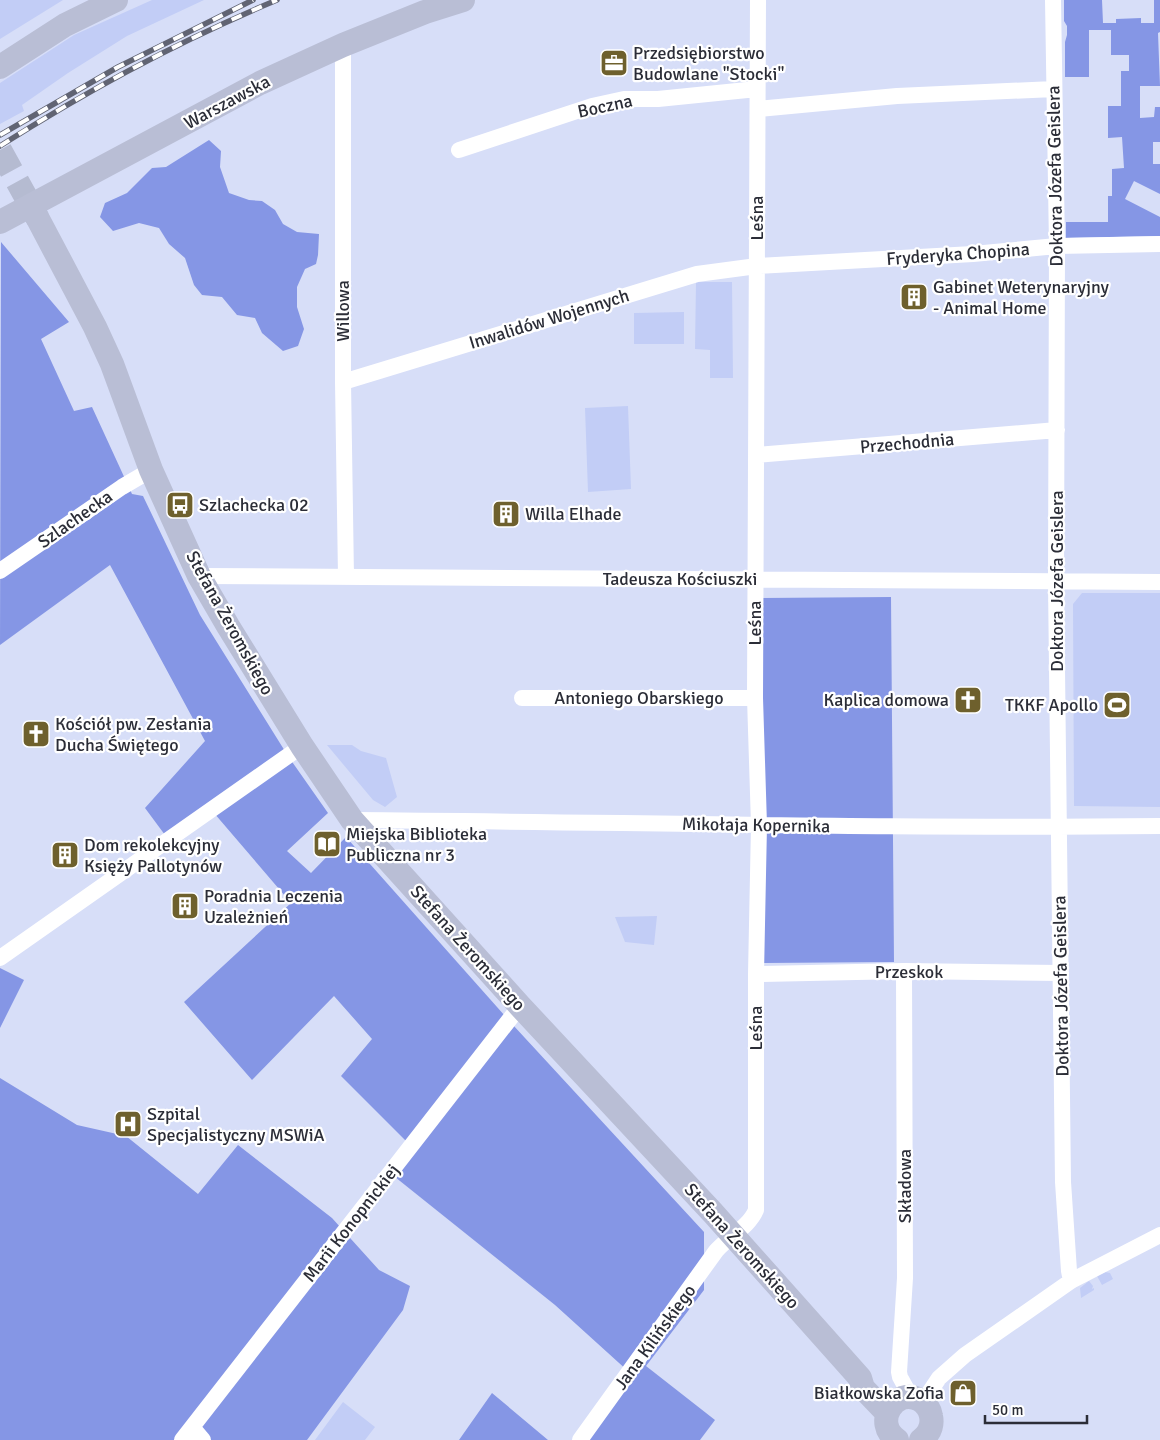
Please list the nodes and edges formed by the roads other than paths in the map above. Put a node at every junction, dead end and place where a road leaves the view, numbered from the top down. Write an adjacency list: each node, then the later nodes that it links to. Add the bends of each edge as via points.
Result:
1 (116, 0): 5 (main road)
2 (463, 0): 6 (main road, Warszawska)
3 (758, 0): 8 (street, Leśna)
4 (1053, 0): 9 (street, Doktora Józefa Geislera)
5 (85, 7): 7 (main road, via 65,25)
6 (343, 45): 13 (main road, Warszawska, via 260,83); 17 (street, Willowa)
7 (0, 67)
8 (757, 89): 10 (street, Leśna); 11 (street, Boczna, via 624,99 592,106)
9 (1054, 89): 10 (street, via 898,96); 15 (street, Doktora Józefa Geislera)
10 (758, 109): 16 (street, Leśna)
11 (459, 150)
12 (38, 219): 20 (main road, Stefana Żeromskiego, via 96,327)
13 (0, 222)
14 (1160, 244): 15 (street, Fryderyka Chopina)
15 (1057, 246): 16 (street, Fryderyka Chopina); 18 (street, Doktora Józefa Geislera)
16 (757, 266): 17 (street, Inwalidów Wojennych, via 697,274); 19 (street, Leśna)
17 (343, 382): 23 (street, Willowa)
18 (1057, 430): 19 (street, Przechodnia); 26 (street, Doktora Józefa Geislera)
19 (756, 455): 24 (street, Leśna)
20 (151, 470): 21 (street, Szlachecka); 22 (main road, Stefana Żeromskiego)
21 (0, 571)
22 (200, 576): 23 (street, Tadeusza Kościuszki); 29 (main road, Stefana Żeromskiego)
23 (346, 577): 24 (street, Tadeusza Kościuszki)
24 (755, 579): 26 (street, Tadeusza Kościuszki); 28 (street, Leśna)
25 (1160, 582): 26 (street, Tadeusza Kościuszki)
26 (1056, 583): 33 (street, Doktora Józefa Geislera)
27 (522, 698): 28 (street, Antoniego Obarskiego)
28 (755, 698): 31 (street, Leśna)
29 (302, 746): 30 (main road, Stefana Żeromskiego); 34 (street)
30 (352, 820): 31 (street, Mikołaja Kopernika); 38 (main road, Stefana Żeromskiego)
31 (758, 825): 33 (street, Mikołaja Kopernika); 37 (street, Leśna)
32 (1160, 826): 33 (street, Mikołaja Kopernika)
33 (1059, 827): 36 (street, Doktora Józefa Geislera)
34 (0, 958)
35 (904, 971): 36 (street, Przeskok); 37 (street, Przeskok); 42 (street, Składowa, via 905,1268 899,1372 906,1390)
36 (1061, 973): 41 (street, Doktora Józefa Geislera, via 1063,1182)
37 (756, 974): 40 (street, Leśna, via 756,1210 749,1222)
38 (520, 1006): 40 (main road, Stefana Żeromskiego); 43 (street, Marii Konopnickiej)
39 (1160, 1235): 41 (street)
40 (732, 1236): 42 (main road, Stefana Żeromskiego, via 860,1378 869,1381); 46 (street, Jana Kilińskiego, via 716,1251)
41 (1072, 1281): 42 (street, via 965,1355)
42 (898, 1418): 44 (main road, via 930,1412)
43 (187, 1434): 45 (street)
44 (928, 1437)
45 (203, 1440)
46 (580, 1440)

